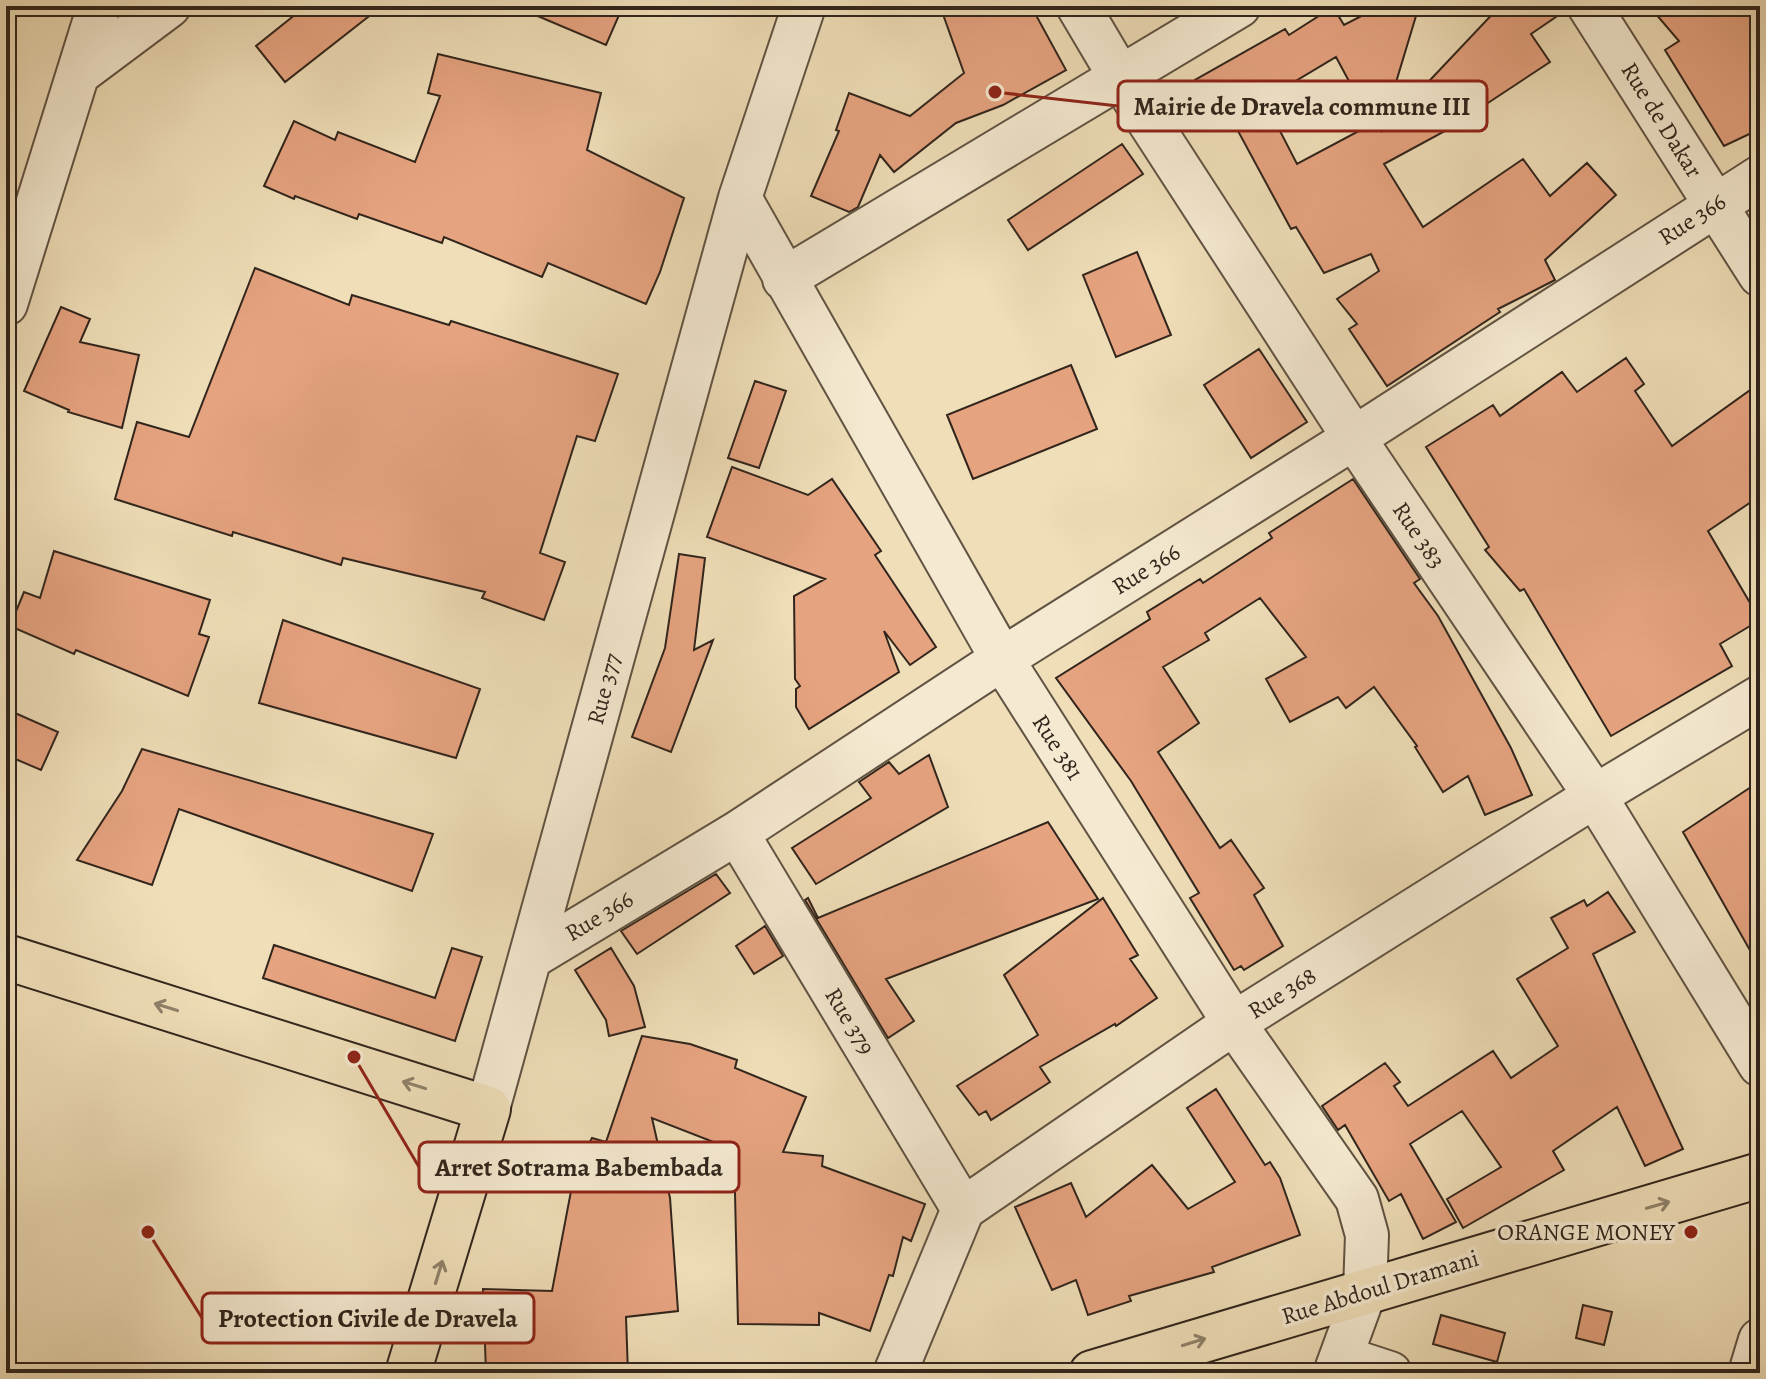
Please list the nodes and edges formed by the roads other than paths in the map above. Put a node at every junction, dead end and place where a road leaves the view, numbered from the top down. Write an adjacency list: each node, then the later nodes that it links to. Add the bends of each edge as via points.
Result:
1 (99, 6): 7 (street)
2 (169, 6): 7 (street)
3 (804, 6): 10 (street, Rue 377)
4 (1078, 6): 8 (street, Rue 383)
5 (1239, 6): 8 (street)
6 (1589, 6): 11 (street, Rue de Dakar)
7 (78, 74): 14 (street)
8 (1120, 77): 13 (street); 15 (street, Rue 383)
9 (1760, 177): 11 (street, Rue 366)
10 (740, 198): 13 (street, Rue 381); 21 (street, Rue 377)
11 (1715, 204): 12 (street, Rue de Dakar); 15 (street, Rue 366)
12 (1760, 275)
13 (784, 279): 16 (street, Rue 381)
14 (6, 304)
15 (1354, 438): 16 (street, Rue 366); 18 (street, Rue 383)
16 (1002, 659): 19 (street, Rue 366); 22 (street, Rue 381)
17 (1760, 697): 18 (street, Rue 368)
18 (1595, 796): 22 (street, Rue 368); 23 (street, Rue 383)
19 (737, 833): 21 (street, Rue 366); 26 (street, Rue 379)
20 (6, 957): 24 (main road, one-way to 20)
21 (530, 958): 24 (street, Rue 377)
22 (1234, 1023): 26 (street, Rue 368); 27 (street, Rue 381, via 1357,1199 1367,1235)
23 (1760, 1065)
24 (488, 1109): 30 (main road, Rue 377, one-way to 24)
25 (1760, 1175): 27 (main road, Rue Abdoul Dramani, one-way to 25)
26 (963, 1209): 31 (street)
27 (1365, 1291): 29 (street, Rue 381); 32 (main road, Rue Abdoul Dramani, one-way to 27)
28 (1760, 1340): 34 (street)
29 (1338, 1365): 33 (street)
30 (408, 1373)
31 (895, 1373)
32 (1092, 1373)
33 (1390, 1373)
34 (1750, 1373)

